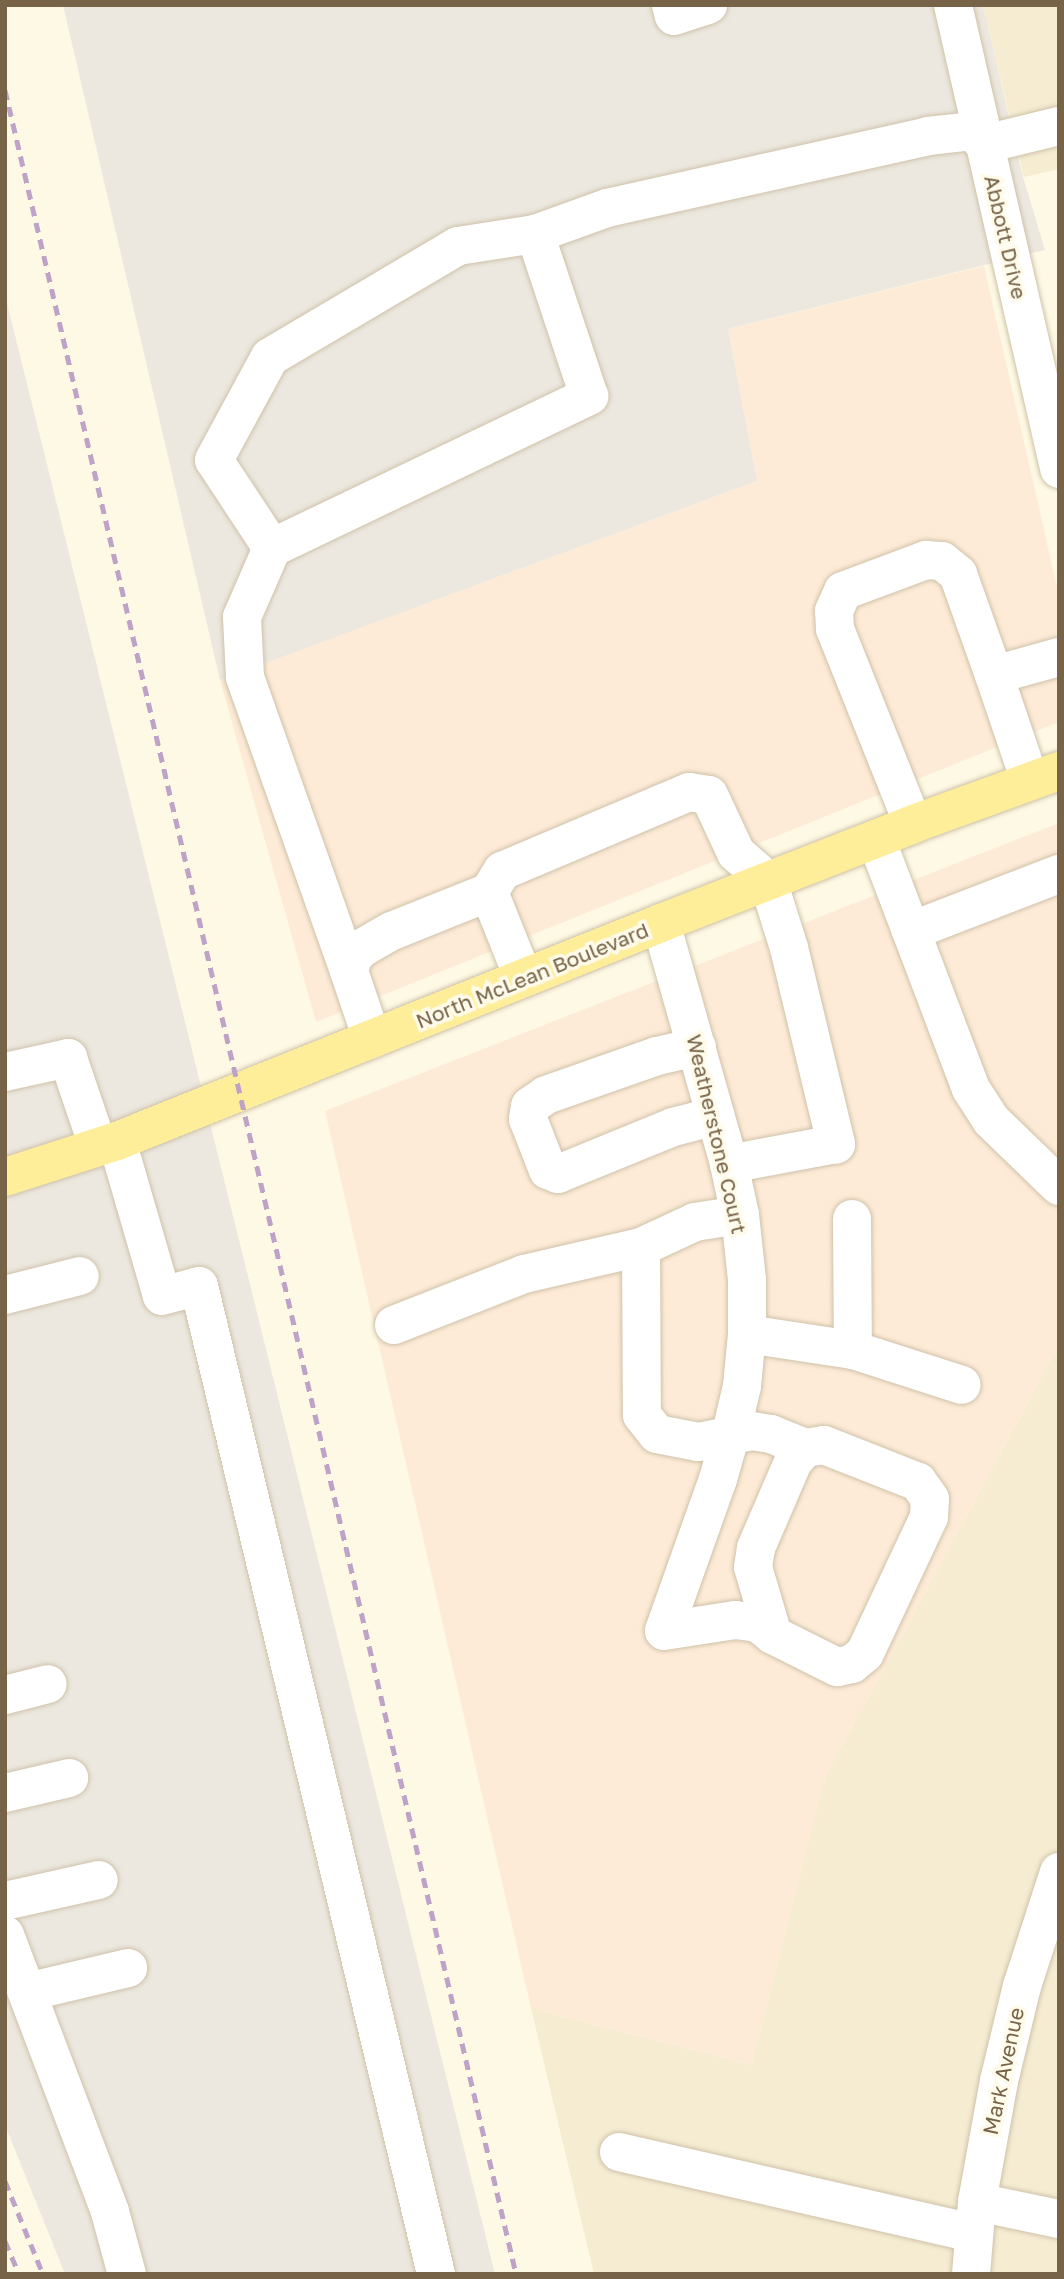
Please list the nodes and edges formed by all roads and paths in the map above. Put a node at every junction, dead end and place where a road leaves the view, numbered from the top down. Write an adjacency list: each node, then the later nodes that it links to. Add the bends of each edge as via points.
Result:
1 (671, 5): 2 (street, via 674,16)
2 (708, 5)
3 (953, 5): 5 (street, Abbott Drive)
4 (1059, 126): 5 (street)
5 (985, 144): 6 (street, via 972,131 928,136 607,208); 7 (street, Abbott Drive)
6 (536, 234): 8 (street, via 458,246 270,357 214,460); 8 (street, via 589,396)
7 (1059, 469)
8 (272, 548): 19 (street, via 242,617 245,677)
9 (1059, 657): 10 (street)
10 (994, 675): 11 (street); 12 (street, via 958,574 942,561 926,560 843,591 834,611 835,629)
11 (1051, 774): 12 (main road, North McLean Boulevard)
12 (914, 824): 13 (main road, North McLean Boulevard)
13 (876, 839): 15 (main road, North McLean Boulevard); 18 (street)
14 (1059, 874): 18 (street)
15 (768, 881): 16 (street, via 736,853 709,795 689,792 502,871); 17 (main road, North McLean Boulevard); 26 (street, via 789,948 836,1144)
16 (489, 892): 19 (street, via 372,942 353,957); 20 (street)
17 (661, 923): 20 (main road, North McLean Boulevard); 22 (street, Weatherstone Court)
18 (911, 931): 28 (street, via 971,1089 991,1120)
19 (349, 971): 21 (street)
20 (523, 977): 21 (main road, North McLean Boulevard)
21 (372, 1040): 25 (main road, North McLean Boulevard)
22 (697, 1046): 24 (street, Weatherstone Court); 24 (street, via 546,1095 530,1106 528,1119 548,1170 558,1174 673,1127)
23 (5, 1072): 25 (street, via 68,1058)
24 (716, 1116): 26 (street, Weatherstone Court)
25 (107, 1144): 27 (main road, North McLean Boulevard); 55 (street, via 162,1296 199,1286)
26 (729, 1164): 29 (street, Weatherstone Court)
27 (5, 1177)
28 (1059, 1186)
29 (740, 1215): 31 (street, via 695,1222); 35 (street, Weatherstone Court)
30 (852, 1219): 36 (street)
31 (641, 1247): 34 (street, via 524,1274); 38 (street, via 642,1415 657,1434 698,1442)
32 (80, 1276): 33 (street)
33 (5, 1295)
34 (394, 1325)
35 (747, 1334): 36 (street); 38 (street, Weatherstone Court, via 742,1386)
36 (853, 1350): 37 (street)
37 (962, 1385)
38 (730, 1437): 39 (street, via 752,1431); 40 (street, Weatherstone Court, via 664,1631 735,1620 758,1623)
39 (805, 1448): 40 (street, via 793,1462 756,1548 753,1567); 40 (street, via 824,1445 918,1482 930,1499 929,1517 865,1653 852,1664 837,1667)
40 (773, 1634)
41 (48, 1684): 42 (street)
42 (5, 1695)
43 (69, 1778): 44 (street)
44 (5, 1793)
45 (1059, 1872): 52 (street, Mark Avenue, via 1022,1986 999,2081)
46 (99, 1880): 47 (street)
47 (5, 1901)
48 (5, 1934): 50 (street)
49 (128, 1968): 50 (street)
50 (27, 1992): 54 (street, via 110,2212)
51 (619, 2152): 52 (street)
52 (975, 2218): 53 (street); 56 (street, Mark Avenue)
53 (1059, 2219)
54 (127, 2274)
55 (436, 2274)
56 (971, 2274)

